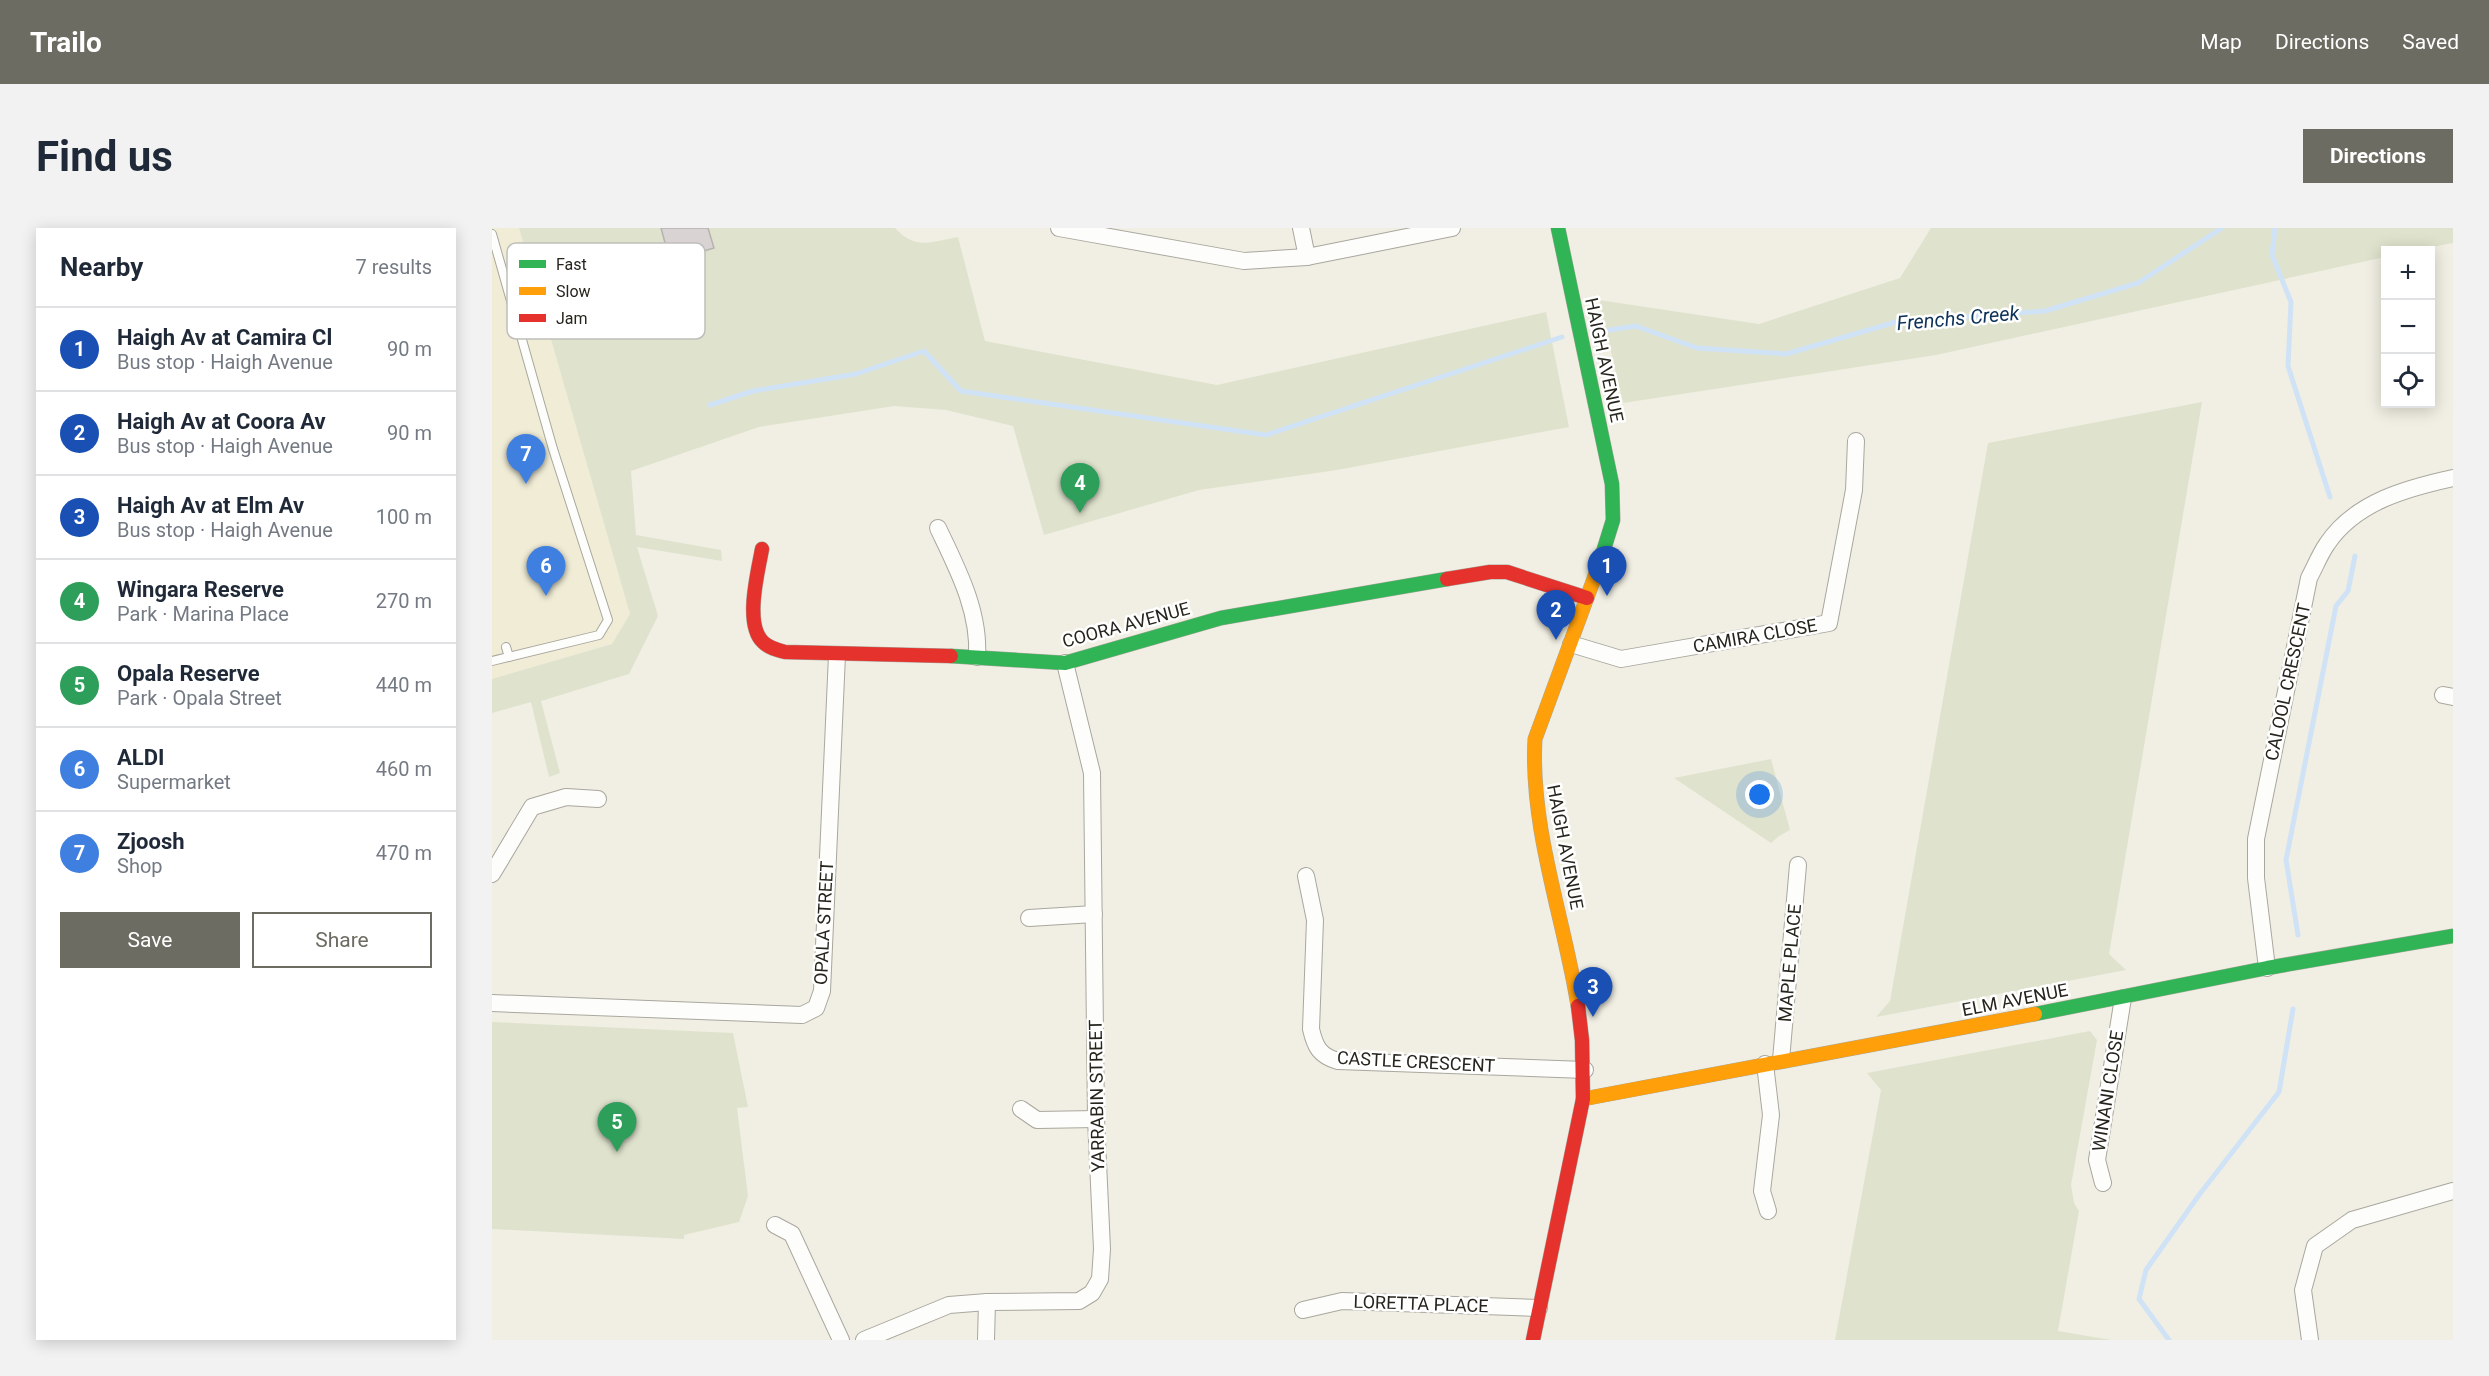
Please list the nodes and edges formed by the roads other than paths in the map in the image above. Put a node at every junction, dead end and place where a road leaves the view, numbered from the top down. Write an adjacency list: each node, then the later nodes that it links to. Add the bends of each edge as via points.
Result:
1 (1059, 228): 6 (street, via 1244,261)
2 (1301, 228): 6 (street)
3 (1452, 228): 6 (street)
4 (1558, 228): 13 (street, HAIGH AVENUE, via 1608,459 1614,505 1613,520)
5 (492, 234): 7 (lane)
6 (1307, 257)
7 (507, 287)
8 (522, 339): 17 (lane, via 608,620 599,635)
9 (1856, 441): 14 (street, CAMIRA CLOSE, via 1854,490 1829,623 1621,658)
10 (2453, 478): 28 (street, CALOOL CRESCENT, via 2387,496 2355,515 2327,543 2309,578 2256,839 2256,878)
11 (938, 528): 18 (street, via 964,584 978,639)
12 (762, 549): 16 (street, COORA AVENUE, via 754,607 760,639 785,652)
13 (1587, 598): 14 (street, HAIGH AVENUE); 20 (street, COORA AVENUE, via 1507,572 1490,572 1221,618)
14 (1570, 644): 32 (street, HAIGH AVENUE, via 1535,739 1532,769 1580,1011)
15 (506, 647): 17 (lane)
16 (837, 655): 18 (street, COORA AVENUE); 30 (street, OPALA STREET, via 822,991 816,1008 802,1016)
17 (509, 657): 19 (lane)
18 (977, 657): 20 (street, COORA AVENUE)
19 (492, 661)
20 (1065, 663): 25 (street, YARRABIN STREET, via 1092,774)
21 (598, 799): 23 (street, via 566,797 531,807)
22 (1798, 865): 31 (street, MAPLE PLACE)
23 (492, 874)
24 (1306, 876): 32 (street, CASTLE CRESCENT, via 1315,920 1311,1029 1314,1045 1325,1057 1338,1061)
25 (1094, 914): 26 (street); 35 (street, YARRABIN STREET)
26 (1029, 918)
27 (2453, 936): 28 (street, ELM AVENUE)
28 (2267, 968): 29 (street, ELM AVENUE)
29 (2123, 998): 31 (street, ELM AVENUE); 36 (street, WINANI CLOSE, via 2097,1160)
30 (492, 1003)
31 (1773, 1062): 33 (street, ELM AVENUE); 38 (street, MAPLE PLACE, via 1762,1191)
32 (1585, 1070): 33 (street, HAIGH AVENUE)
33 (1583, 1099): 41 (street, HAIGH AVENUE)
34 (1021, 1108): 35 (street, via 1037,1120)
35 (1096, 1119): 40 (street, YARRABIN STREET, via 1102,1249 1100,1279 1092,1293 1079,1301)
36 (2103, 1183)
37 (2453, 1191): 47 (street, via 2352,1220 2315,1246 2303,1290)
38 (1768, 1211)
39 (775, 1225): 43 (street, via 792,1234)
40 (987, 1302): 44 (street, YARRABIN STREET, via 949,1305); 45 (street)
41 (1539, 1308): 42 (street, LORETTA PLACE, via 1342,1301); 46 (street, HAIGH AVENUE)
42 (1304, 1310)
43 (841, 1340)
44 (864, 1340)
45 (986, 1340)
46 (1533, 1340)
47 (2310, 1340)

